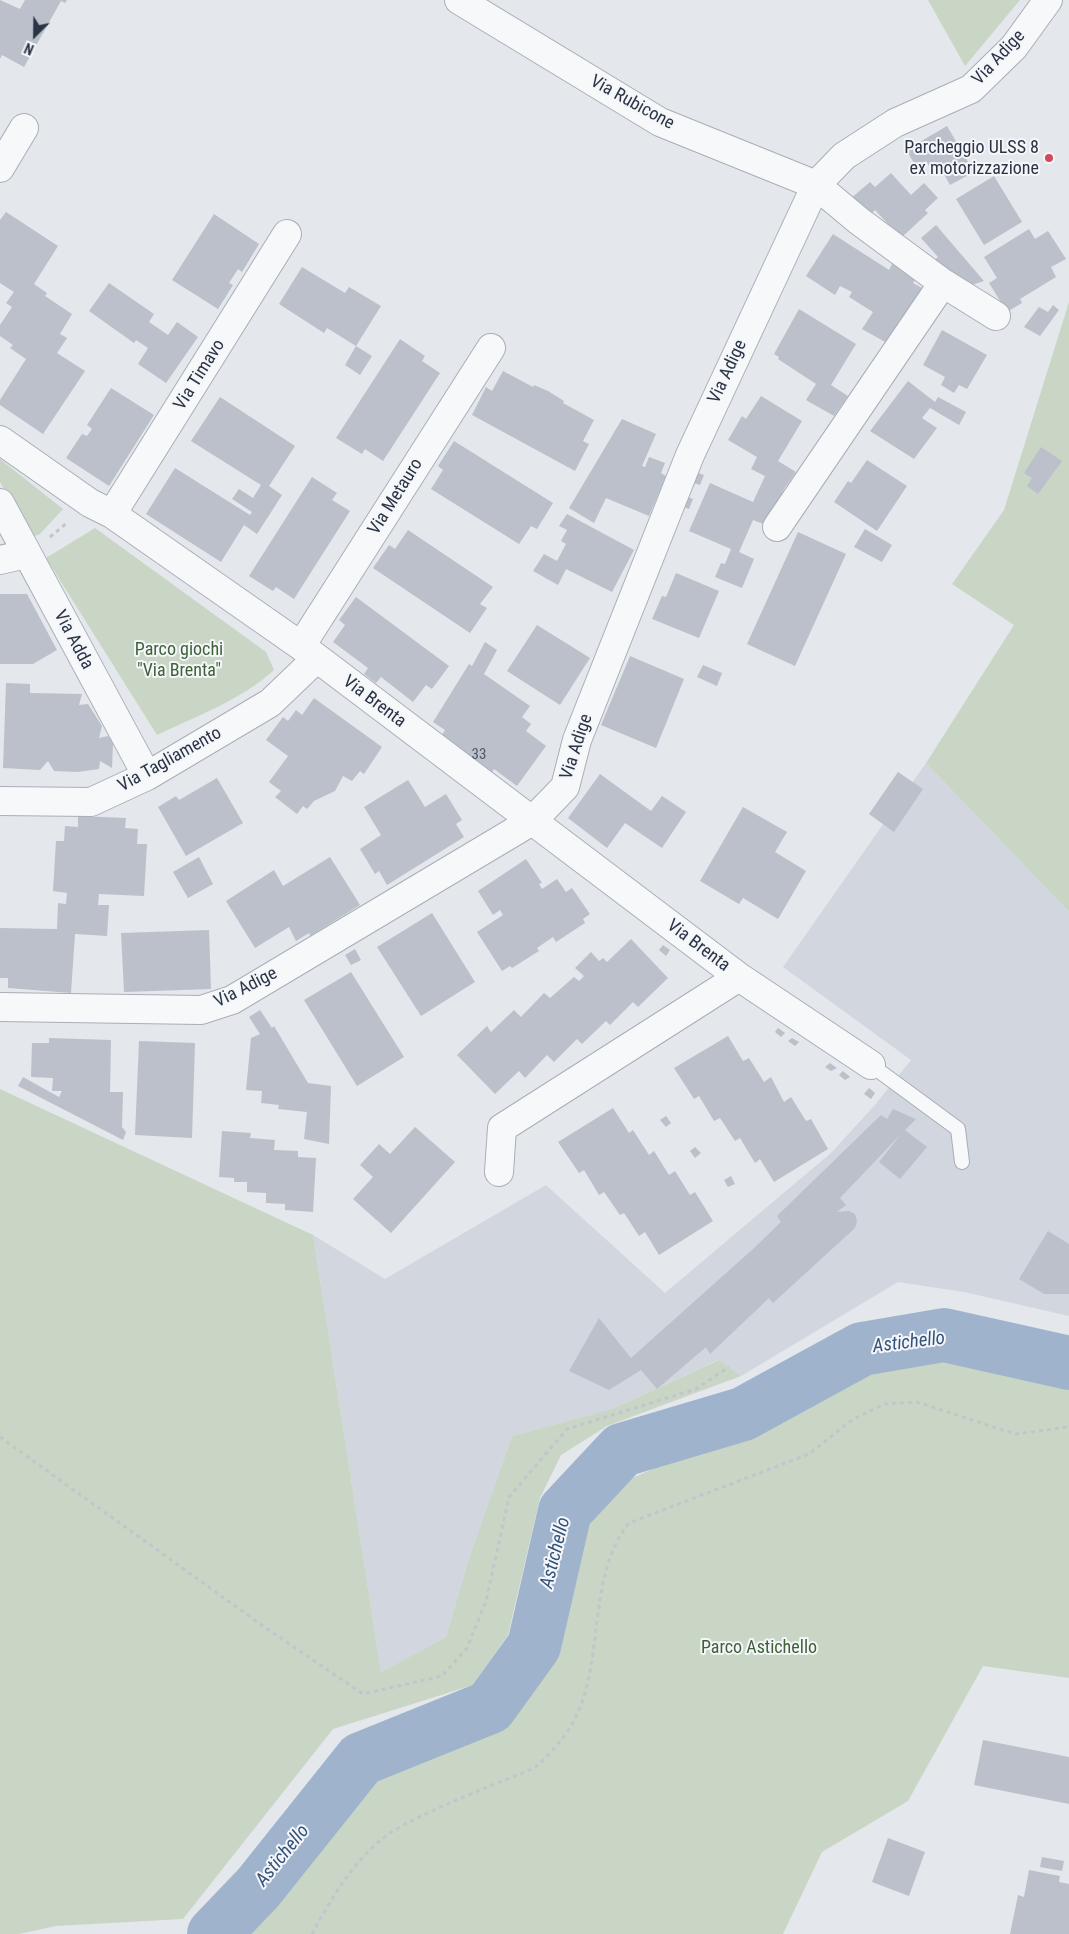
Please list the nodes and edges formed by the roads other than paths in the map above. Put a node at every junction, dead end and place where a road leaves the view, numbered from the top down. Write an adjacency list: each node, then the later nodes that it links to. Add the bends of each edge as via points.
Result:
1 (459, 0): 5 (street, Via Rubicone, via 660,122)
2 (1048, 0): 5 (street, Via Adige, via 1014,47 971,89 895,123 844,156)
3 (24, 128): 4 (street)
4 (0, 168)
5 (816, 185): 7 (street); 19 (street, Via Adige, via 690,455 577,740 565,787)
6 (287, 234): 12 (street, Via Timavo)
7 (943, 283): 8 (street); 13 (street)
8 (996, 316)
9 (492, 348): 16 (street, Via Metauro)
10 (0, 440): 12 (street, Via Brenta)
11 (0, 502): 14 (street, Via Adda)
12 (101, 508): 16 (street, Via Brenta)
13 (777, 527)
14 (26, 554): 15 (street); 17 (street, Via Adda)
15 (0, 560)
16 (308, 652): 17 (street, Via Tagliamento, via 270,703); 19 (street, Via Brenta)
17 (147, 776): 18 (street, Via Tagliamento, via 91,802)
18 (0, 801)
19 (532, 821): 20 (street, Via Brenta); 21 (street, Via Adige, via 232,1000 201,1010)
20 (739, 977): 22 (street, Via Brenta); 24 (street, Via Brenta, via 502,1128)
21 (0, 1007)
22 (871, 1065): 23 (lane, via 958,1129)
23 (962, 1162)
24 (498, 1172)

